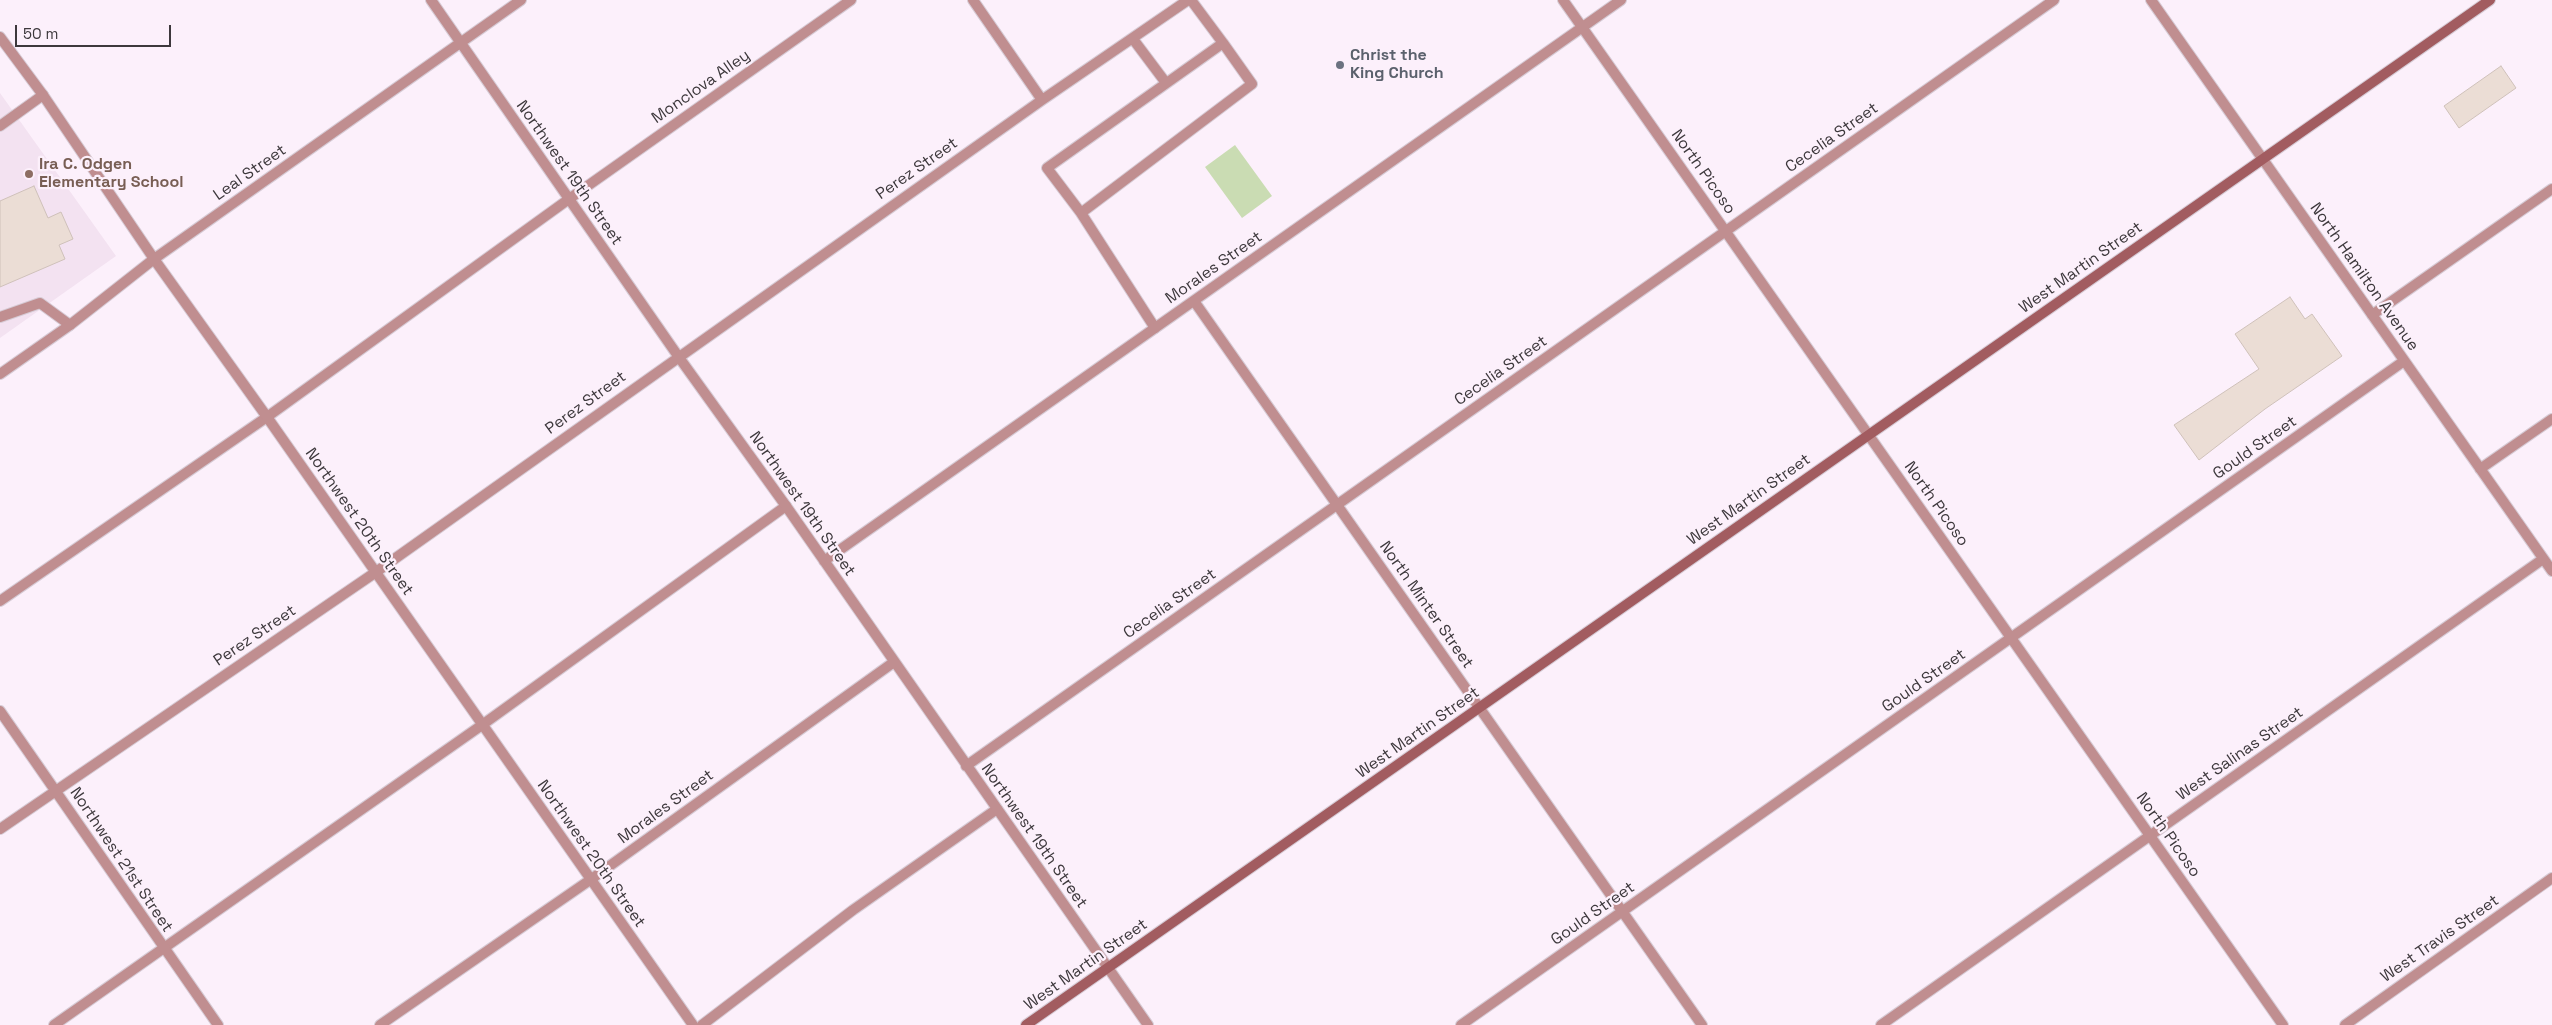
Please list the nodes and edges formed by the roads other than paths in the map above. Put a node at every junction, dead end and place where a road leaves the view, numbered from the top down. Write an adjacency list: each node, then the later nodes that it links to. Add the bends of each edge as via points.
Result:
1 (431, 0): 14 (street, Northwest 19th Street)
2 (521, 0): 14 (street, Leal Street)
3 (851, 0): 22 (street, Monclova Alley)
4 (973, 0): 18 (street)
5 (1190, 0): 13 (street, Perez Street); 15 (street)
6 (1563, 0): 11 (street, North Picoso)
7 (1621, 0): 11 (street, Morales Street)
8 (2054, 0): 24 (street, Cecelia Street)
9 (2490, 0): 20 (main road, West Martin Street)
10 (2156, 2): 20 (street, North Hamilton Avenue)
11 (1582, 27): 24 (street, North Picoso); 26 (street, Morales Street)
12 (0, 37): 17 (street, Northwest 20th Street)
13 (1133, 38): 16 (street); 18 (street, Perez Street)
14 (460, 42): 22 (street, Northwest 19th Street); 25 (street, Leal Street)
15 (1223, 43): 16 (street); 23 (street, via 1252,84)
16 (1166, 83): 23 (street, via 1047,168)
17 (43, 95): 19 (street); 25 (street, Northwest 20th Street)
18 (1042, 100): 31 (street, Perez Street)
19 (0, 126)
20 (2262, 159): 27 (street, North Hamilton Avenue); 36 (main road, West Martin Street)
21 (2552, 189): 27 (street)
22 (570, 199): 31 (street, Northwest 19th Street); 34 (street, Monclova Alley)
23 (1080, 214): 30 (street)
24 (1726, 231): 36 (street, North Picoso); 38 (street, Cecelia Street)
25 (154, 259): 29 (street, Leal Street); 34 (street, Northwest 20th Street)
26 (1194, 301): 30 (street, Morales Street); 38 (street, North Minter Street)
27 (2372, 315): 32 (street, North Hamilton Avenue)
28 (0, 317): 29 (street, via 40,304)
29 (70, 325): 33 (street, Leal Street)
30 (1155, 328): 41 (street, Morales Street)
31 (678, 356): 39 (street, Northwest 19th Street); 43 (street, Perez Street)
32 (2404, 361): 37 (street, North Hamilton Avenue); 45 (street, Gould Street)
33 (0, 374)
34 (268, 417): 43 (street, Northwest 20th Street); 44 (street, Monclova Alley)
35 (2552, 419): 37 (street)
36 (1869, 435): 45 (street, North Picoso); 47 (main road, West Martin Street)
37 (2480, 469): 40 (street, North Hamilton Avenue)
38 (1337, 505): 47 (street, North Minter Street); 50 (street, Cecelia Street)
39 (786, 506): 41 (street, Northwest 19th Street); 49 (street)
40 (2543, 559): 42 (street, North Hamilton Avenue); 54 (street, West Salinas Street)
41 (824, 561): 46 (street, Northwest 19th Street)
42 (2552, 571)
43 (376, 572): 49 (street, Northwest 20th Street); 51 (street, Perez Street)
44 (0, 600)
45 (2011, 637): 54 (street, North Picoso); 57 (street, Gould Street)
46 (894, 662): 50 (street, Northwest 19th Street); 56 (street, Morales Street)
47 (1480, 708): 57 (street, North Minter Street); 59 (main road, West Martin Street)
48 (0, 711): 51 (street, Northwest 21st Street)
49 (482, 724): 56 (street, Northwest 20th Street); 58 (street)
50 (966, 766): 52 (street, Northwest 19th Street)
51 (55, 790): 53 (street, Perez Street); 58 (street, Northwest 21st Street)
52 (996, 809): 59 (street, Northwest 19th Street); 64 (street, via 853,910)
53 (0, 829)
54 (2150, 836): 69 (street, West Salinas Street); 70 (street, North Picoso)
55 (2552, 878): 71 (street, West Travis Street)
56 (590, 880): 62 (street, Morales Street); 63 (street, Northwest 20th Street)
57 (1622, 911): 67 (street, Gould Street); 68 (street, North Minter Street)
58 (164, 948): 60 (street); 61 (street, Northwest 21st Street)
59 (1108, 967): 65 (main road, West Martin Street); 66 (street, Northwest 19th Street)
60 (54, 1025)
61 (218, 1025)
62 (380, 1025)
63 (692, 1025)
64 (702, 1025)
65 (1026, 1025)
66 (1148, 1025)
67 (1461, 1025)
68 (1702, 1025)
69 (1881, 1025)
70 (2283, 1025)
71 (2345, 1025)

